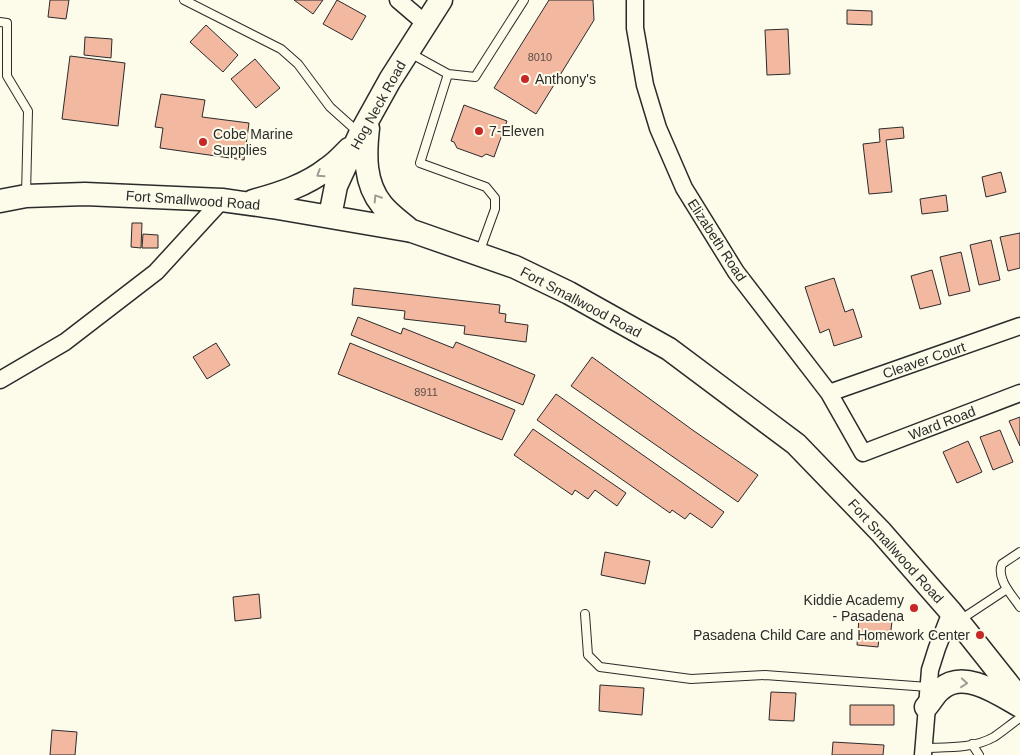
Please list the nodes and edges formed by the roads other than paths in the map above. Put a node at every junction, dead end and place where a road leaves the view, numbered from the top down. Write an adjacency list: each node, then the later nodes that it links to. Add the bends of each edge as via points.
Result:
1 (184, 0): 10 (lane, via 281,49 298,64 330,106)
2 (398, 0): 7 (street)
3 (441, 0): 7 (main road, Hog Neck Road)
4 (524, 0): 9 (lane, via 475,77)
5 (636, 0): 20 (street, Elizabeth Road, via 635,28 645,84 658,128 684,188 736,272)
6 (0, 22): 11 (lane, via 7,23 7,76 28,111)
7 (426, 24): 8 (main road, Hog Neck Road)
8 (408, 52): 9 (lane); 10 (main road, Hog Neck Road)
9 (448, 74): 17 (lane, via 420,163 486,187 495,198 495,209)
10 (362, 132): 14 (main road, one-way to 14, via 329,168 314,178); 15 (main road, Hog Neck Road, via 336,186); 16 (main road, one-way to 10, via 373,193)
11 (26, 196): 12 (main road, Fort Smallwood Road, via 85,194); 13 (main road, Fort Smallwood Road)
12 (222, 200): 14 (main road, Fort Smallwood Road); 19 (street, via 156,272 65,342)
13 (0, 201)
14 (246, 203): 15 (main road, Fort Smallwood Road)
15 (330, 216): 16 (main road, Fort Smallwood Road)
16 (412, 231): 17 (main road, Fort Smallwood Road)
17 (478, 254): 27 (main road, Fort Smallwood Road, via 515,267 568,293 669,349 796,444 881,532)
18 (1020, 326): 20 (street, Cleaver Court)
19 (0, 380)
20 (829, 393): 22 (street, Elizabeth Road)
21 (1020, 393): 22 (street, Ward Road)
22 (863, 453)
23 (1020, 552): 24 (lane, via 1001,566 1000,575)
24 (1007, 588): 25 (lane); 27 (lane)
25 (1020, 608)
26 (585, 614): 28 (lane, via 588,655 600,667 691,678 765,675)
27 (954, 616): 28 (street, via 937,648); 29 (main road, Fort Smallwood Road)
28 (927, 697): 30 (main road, one-way to 30, via 958,681 980,685); 33 (street)
29 (1020, 699)
30 (1020, 706)
31 (1020, 718): 32 (lane, via 993,737)
32 (972, 744): 33 (lane); 34 (lane)
33 (923, 751)
34 (979, 755)

